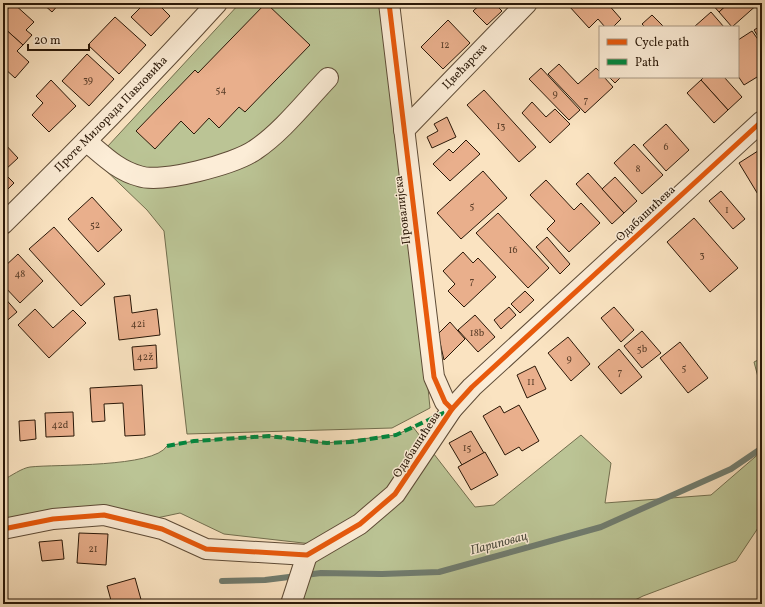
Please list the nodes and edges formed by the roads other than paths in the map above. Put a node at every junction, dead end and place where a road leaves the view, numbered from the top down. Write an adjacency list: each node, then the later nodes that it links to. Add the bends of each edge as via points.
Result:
1 (217, 3): 7 (street, Проте Милорада Павловића)
2 (389, 3): 6 (street, Провалијска)
3 (527, 3): 6 (street, Цвећарска)
4 (328, 78): 7 (street, via 268,140 254,151 205,170 171,176 141,177 112,163)
5 (762, 120): 9 (street, Одабашићева, via 472,387)
6 (404, 130): 9 (street, Провалијска, via 434,376 445,402)
7 (86, 141): 8 (street, Проте Милорада Павловића)
8 (3, 224)
9 (452, 409): 11 (street, Одабашићева, via 395,494 360,524)
10 (3, 529): 11 (street, via 53,519 104,515 162,529 206,549)
11 (306, 558): 12 (street)
12 (289, 599)

